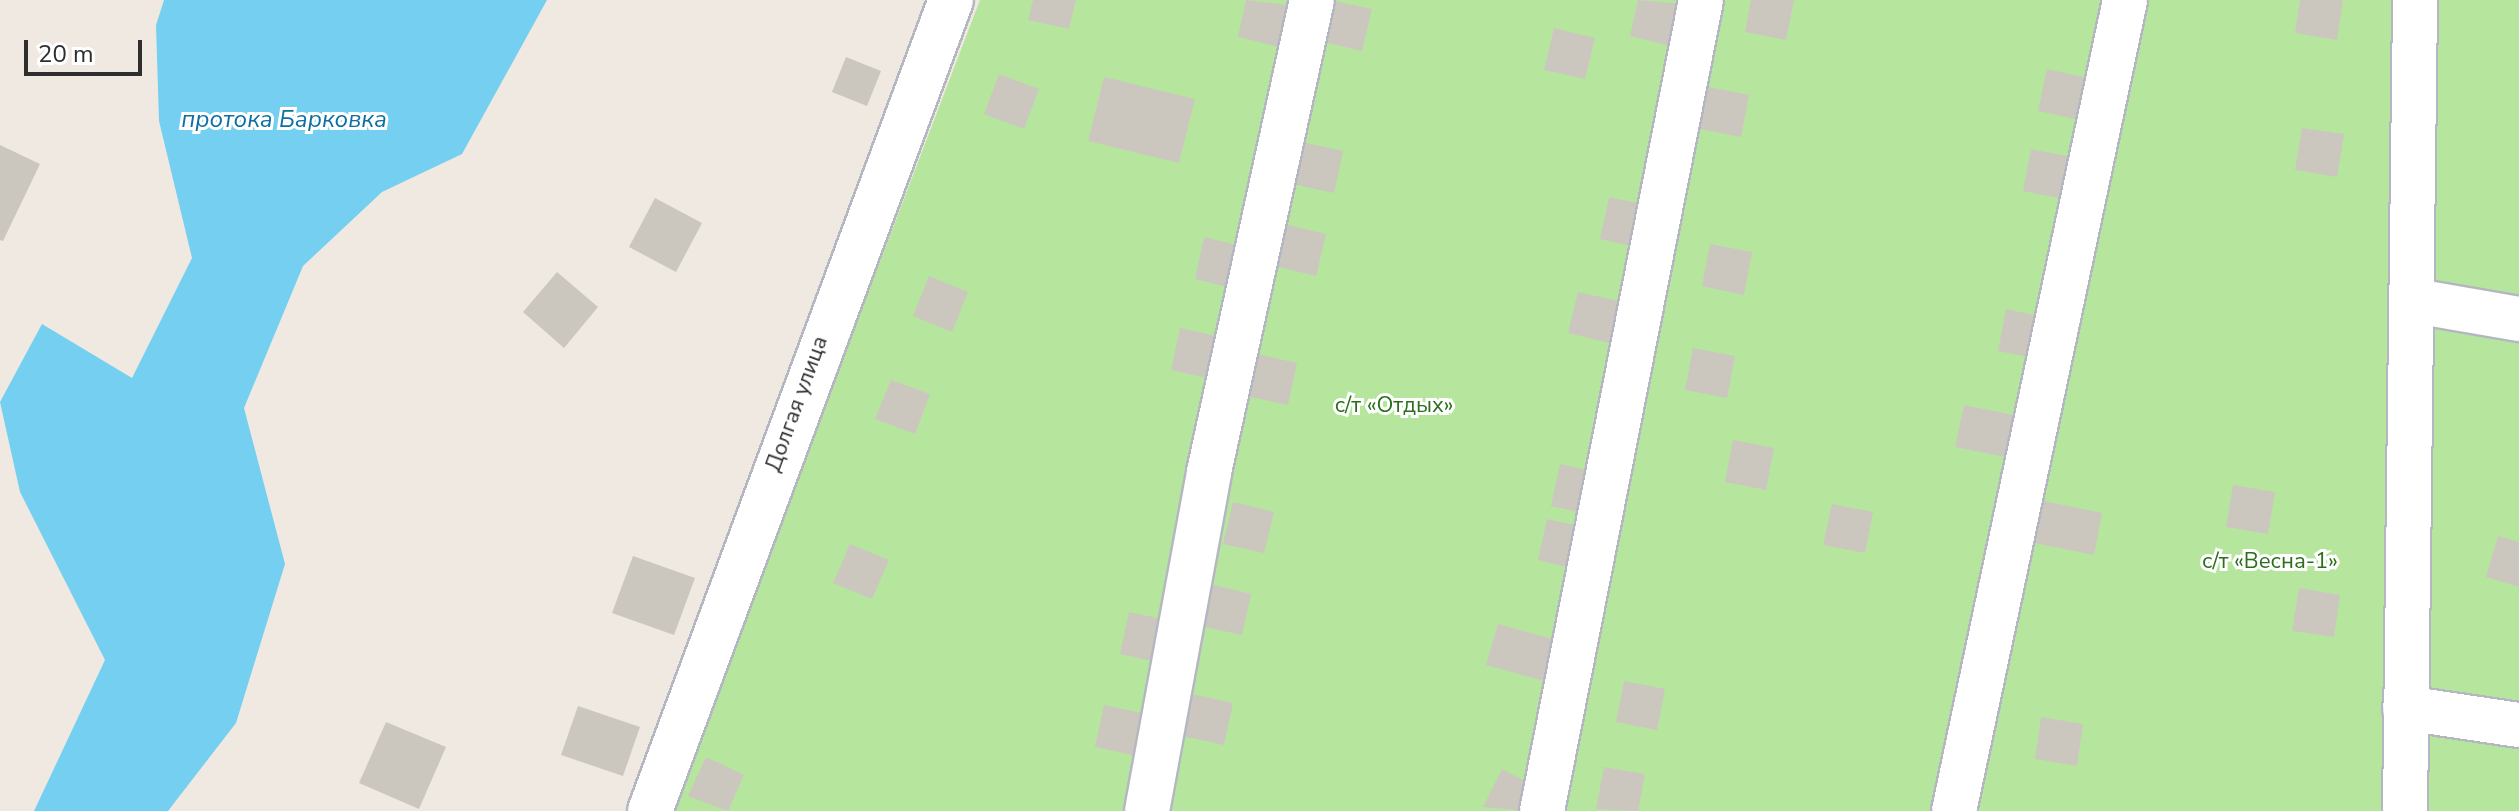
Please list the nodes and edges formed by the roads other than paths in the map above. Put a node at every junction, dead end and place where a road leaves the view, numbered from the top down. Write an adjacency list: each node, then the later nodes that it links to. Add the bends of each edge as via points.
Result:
1 (951, 0): 10 (street, Долгая улица)
2 (1312, 0): 11 (street, via 1209,472)
3 (1701, 0): 12 (street)
4 (2125, 0): 13 (street)
5 (2415, 0): 6 (street)
6 (2415, 301): 7 (street); 8 (street)
7 (2519, 319)
8 (2405, 708): 9 (street); 14 (street)
9 (2519, 725)
10 (650, 811)
11 (1147, 811)
12 (1542, 811)
13 (1954, 811)
14 (2405, 811)

